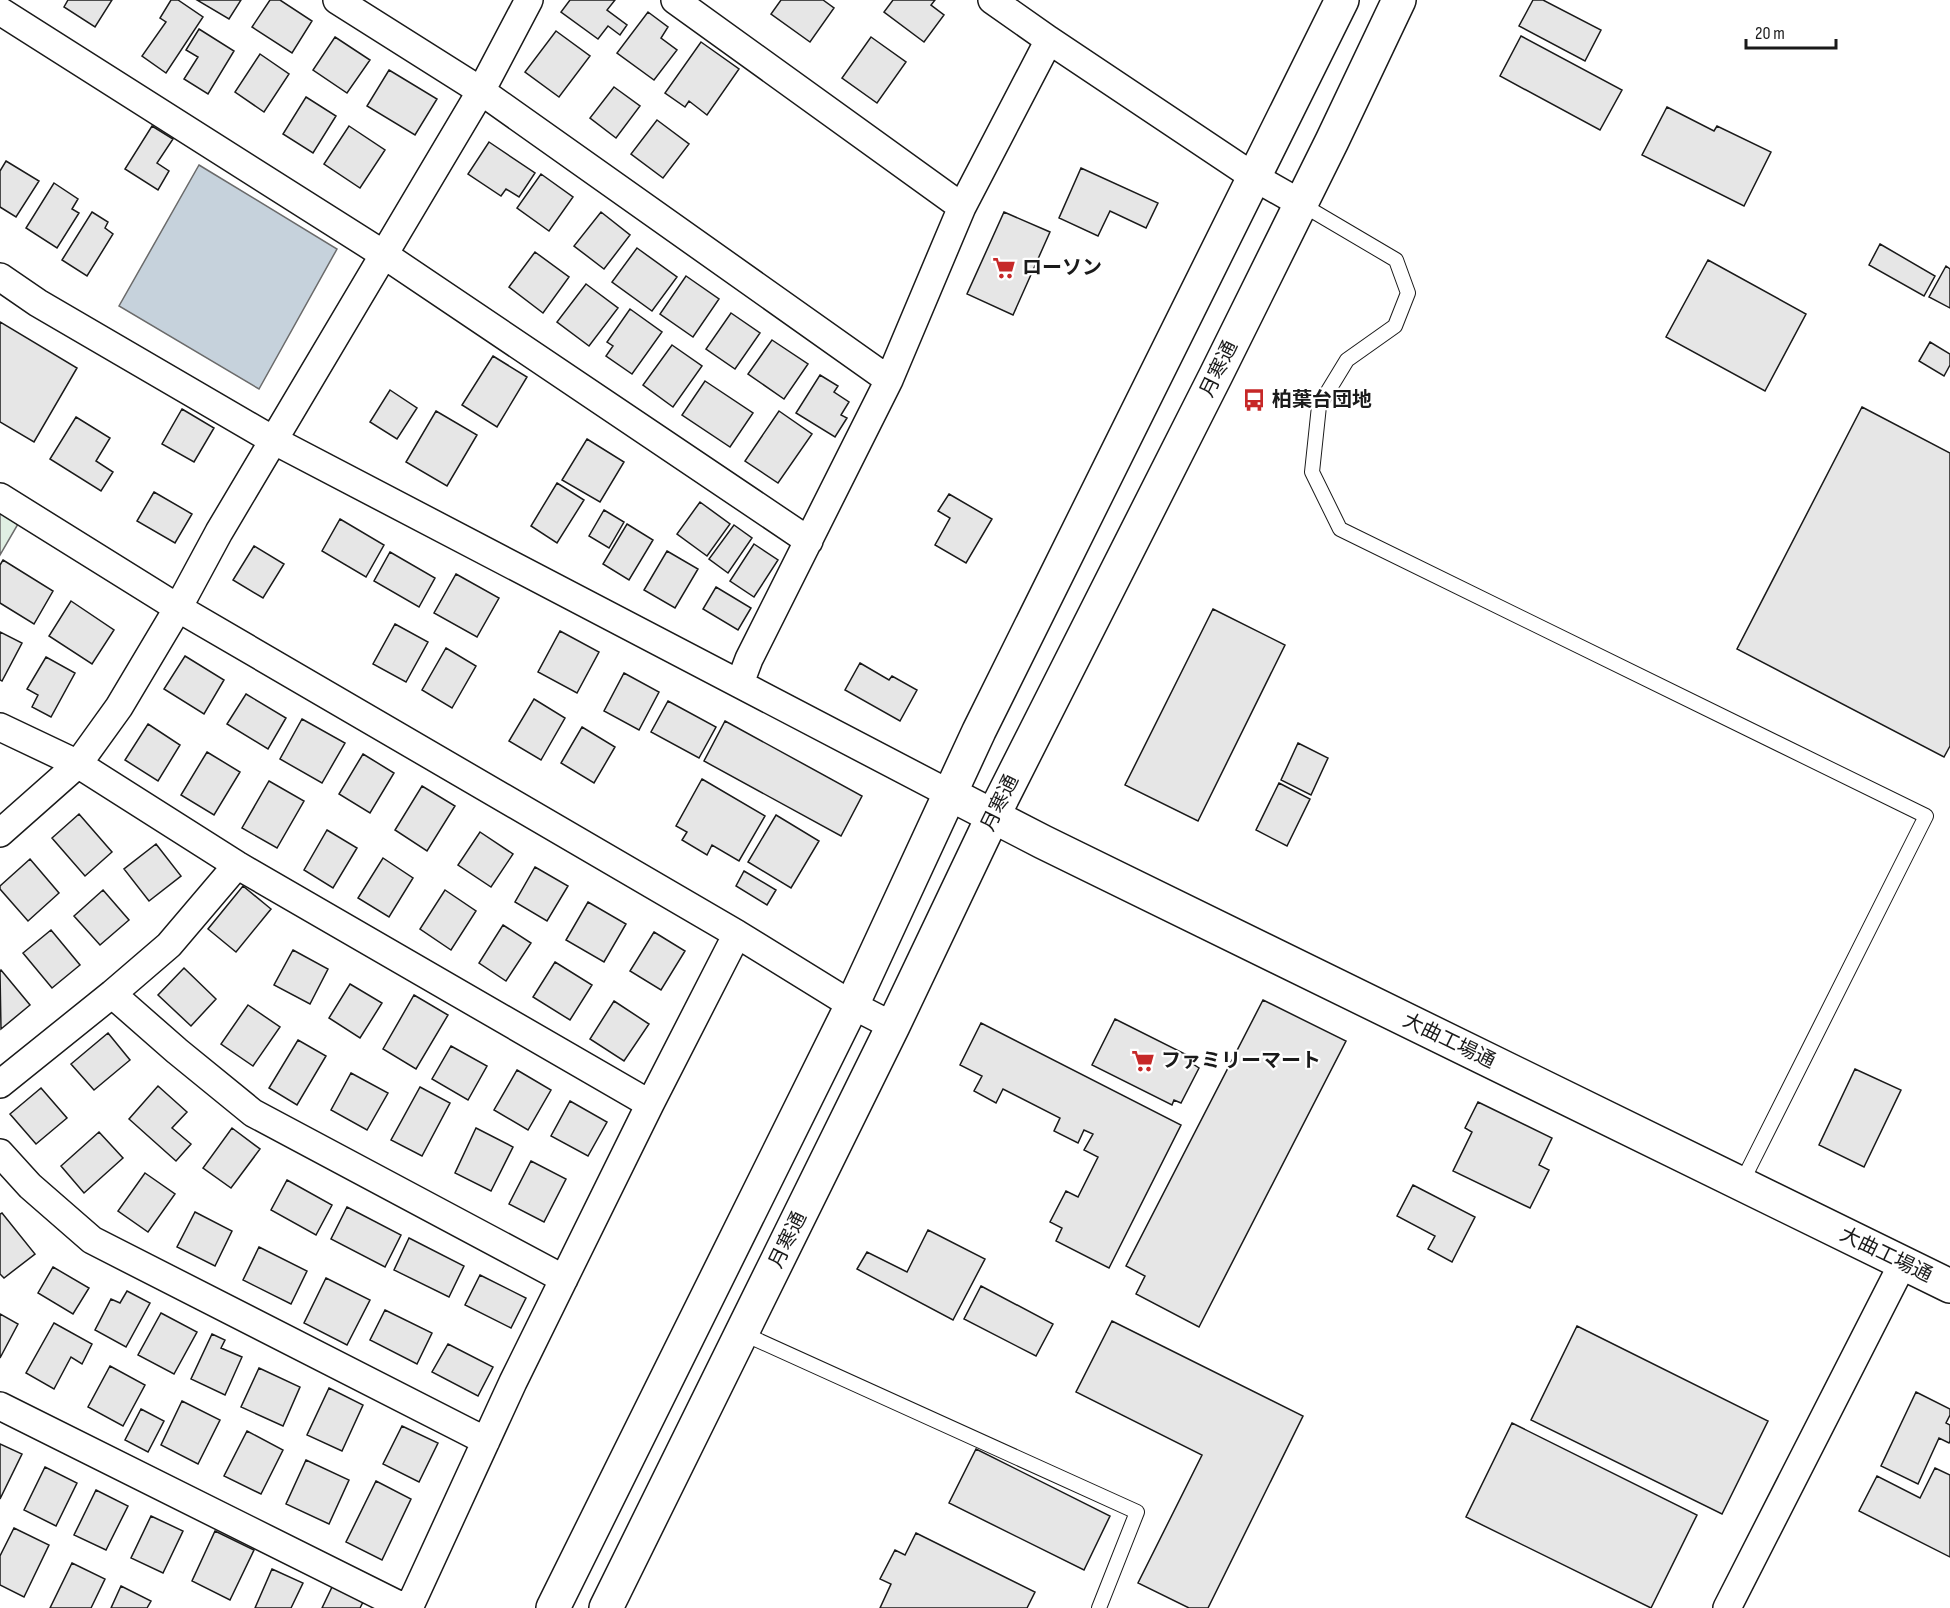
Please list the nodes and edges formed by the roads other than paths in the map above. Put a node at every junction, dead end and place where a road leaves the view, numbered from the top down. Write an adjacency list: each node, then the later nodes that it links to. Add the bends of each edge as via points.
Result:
1 (337, 0): 9 (street)
2 (529, 0): 9 (street)
3 (675, 0): 12 (street)
4 (992, 0): 8 (street)
5 (1342, 0): 10 (main road)
6 (1399, 0): 11 (main road, 月寒通)
7 (0, 11): 13 (street)
8 (1049, 40): 10 (street); 12 (street)
9 (481, 91): 13 (street); 15 (street)
10 (1254, 177): 11 (street); 23 (main road)
11 (1300, 203): 24 (main road, 月寒通); 34 (lane, via 1396,260 1408,293 1395,326 1347,360 1318,406 1312,472 1340,530 1926,816)
12 (962, 207): 15 (street)
13 (383, 254): 16 (street); 18 (street)
14 (0, 278): 16 (street)
15 (889, 380): 18 (street)
16 (273, 440): 19 (street); 20 (street)
17 (0, 497): 19 (street)
18 (809, 541): 20 (street)
19 (178, 608): 22 (street, via 119,707); 27 (street)
20 (740, 683): 23 (street)
21 (0, 727): 22 (street)
22 (78, 764): 25 (street); 26 (street)
23 (950, 794): 24 (main road, 大曲工場通); 29 (main road)
24 (993, 816): 30 (main road, 月寒通); 34 (main road, 大曲工場通)
25 (0, 833)
26 (237, 865): 28 (street, via 169,945); 32 (street)
27 (737, 934): 29 (street); 32 (street)
28 (111, 994): 31 (street); 36 (street, via 253,1113)
29 (852, 1005): 30 (street); 42 (main road)
30 (893, 1026): 38 (main road, 月寒通)
31 (0, 1084)
32 (650, 1104): 36 (street)
33 (0, 1153): 40 (street, via 30,1186 92,1240)
34 (1741, 1184): 35 (main road, 大曲工場通)
35 (1902, 1263): 37 (main road, 大曲工場通); 45 (street)
36 (564, 1279): 40 (street)
37 (1950, 1286)
38 (742, 1333): 43 (main road, 月寒通); 44 (lane, via 1137,1512)
39 (0, 1406): 41 (street)
40 (486, 1441): 41 (street)
41 (407, 1608)
42 (553, 1608)
43 (606, 1608)
44 (1099, 1608)
45 (1727, 1608)

